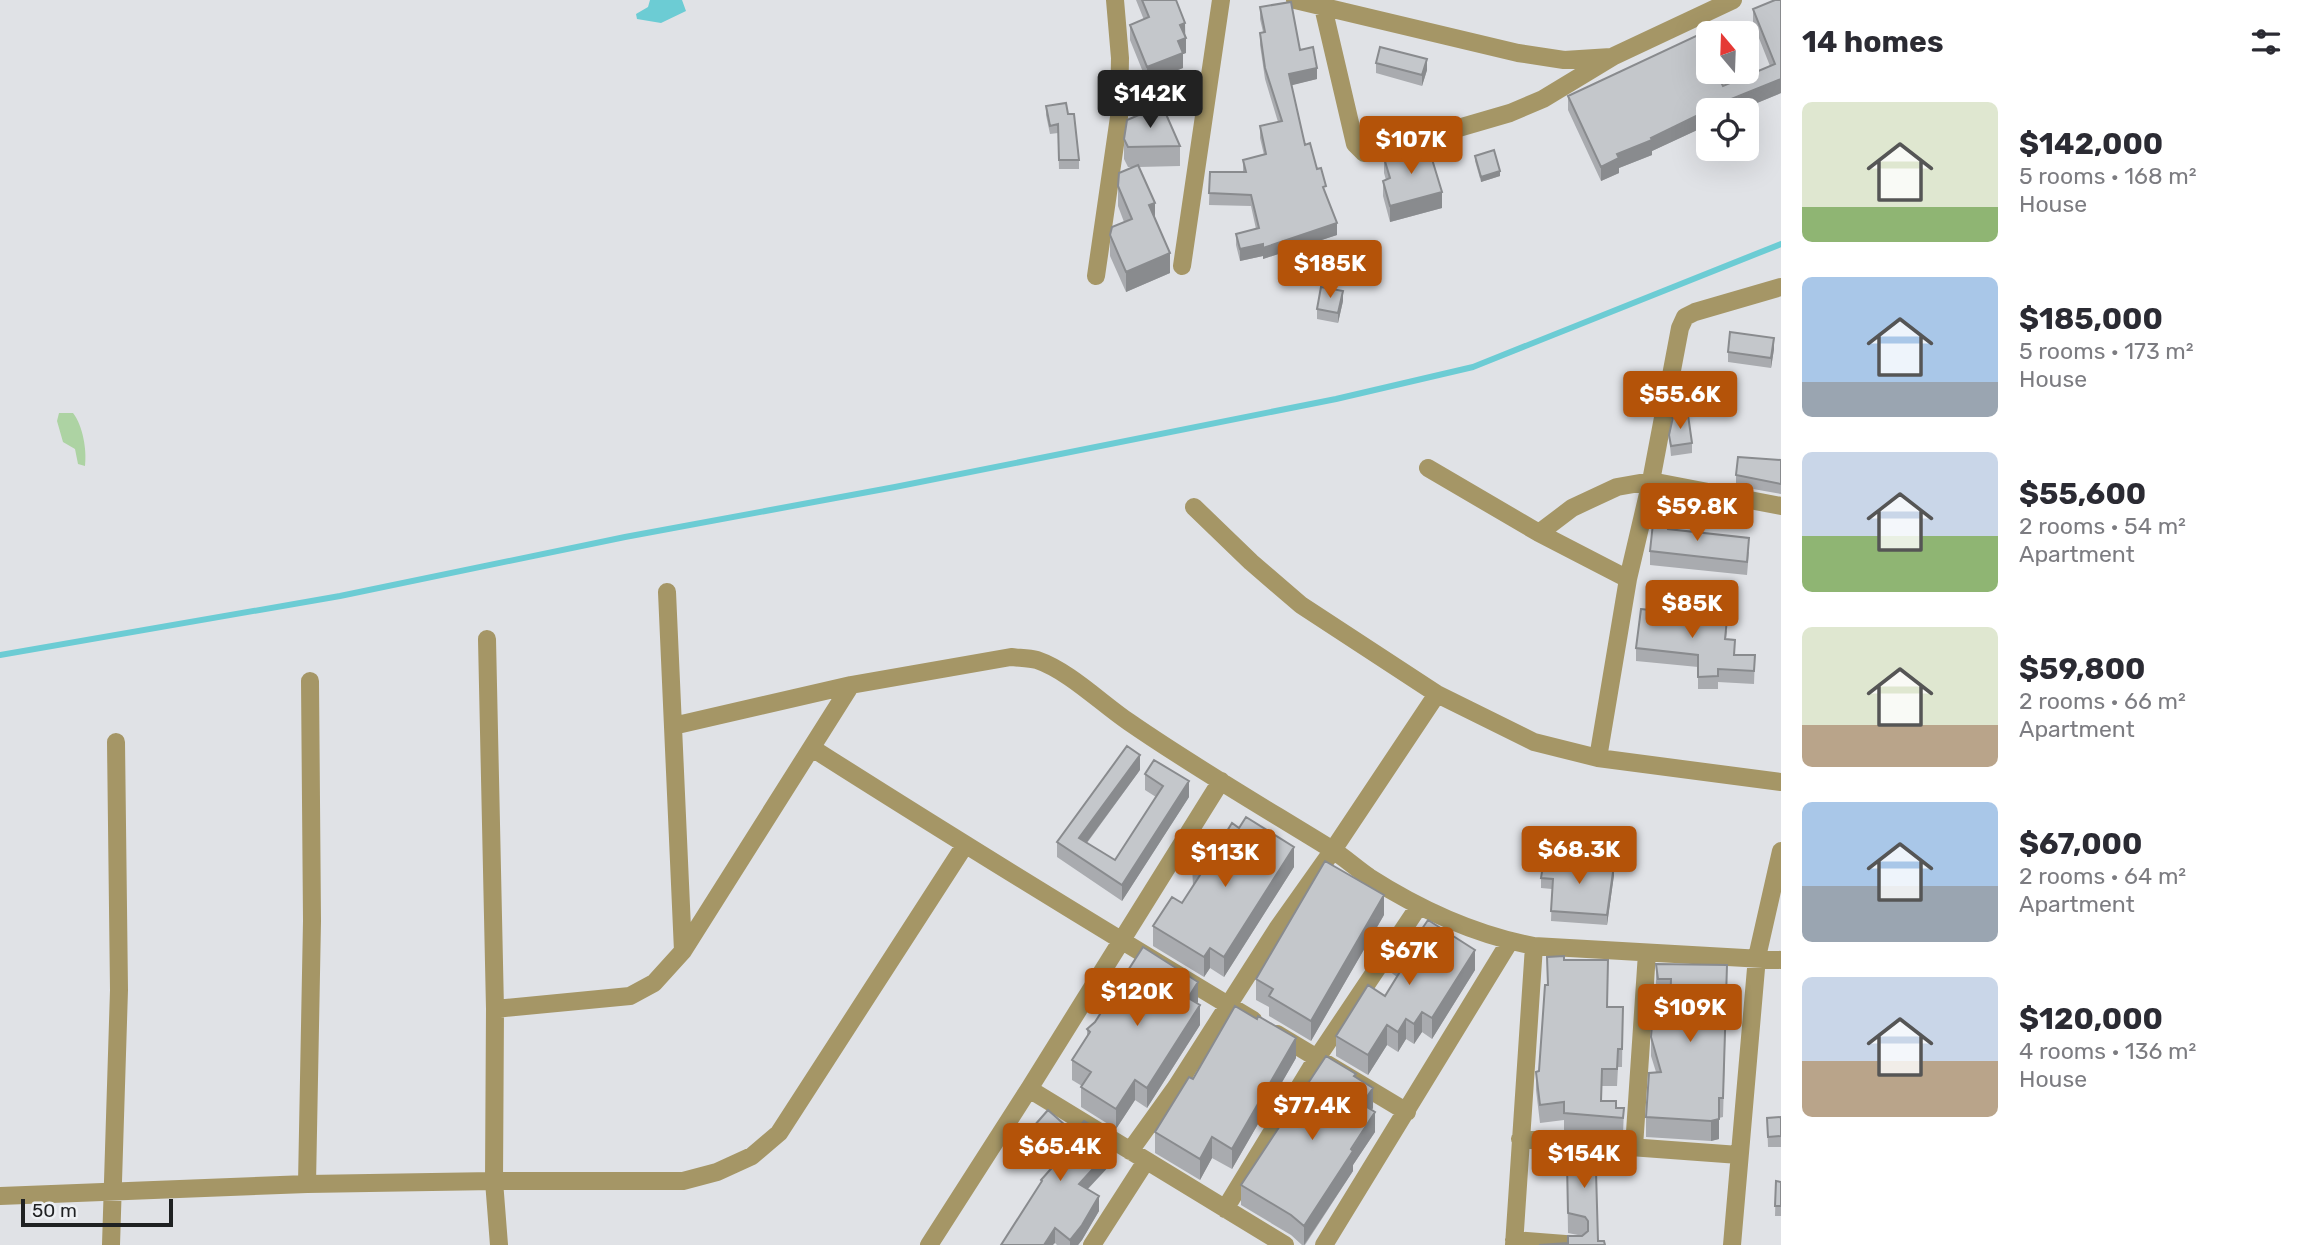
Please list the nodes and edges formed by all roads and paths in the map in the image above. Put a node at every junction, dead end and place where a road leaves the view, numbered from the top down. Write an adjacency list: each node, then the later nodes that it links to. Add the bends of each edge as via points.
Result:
1 (1115, 0): 8 (street, via 1119,117)
2 (1221, 0): 7 (street)
3 (1295, 0): 5 (street)
4 (1732, 0): 6 (street)
5 (1322, 7): 6 (street, via 1518,53 1564,60); 6 (street, via 1355,144 1364,153 1510,113 1543,99)
6 (1614, 56)
7 (1182, 266)
8 (1096, 276)
9 (1781, 287): 11 (street, via 1685,317)
10 (1428, 468): 14 (street)
11 (1651, 481): 12 (street); 14 (street, via 1617,487 1572,508); 15 (street)
12 (1781, 506)
13 (1194, 507): 20 (street, via 1301,605)
14 (1539, 533): 15 (street)
15 (1629, 579): 24 (street)
16 (667, 592): 21 (street)
17 (487, 639): 39 (street)
18 (310, 681): 49 (street)
19 (851, 685): 21 (street); 23 (street); 25 (street, via 1011,657 1035,659 1054,667)
20 (1437, 694): 24 (street, via 1534,742); 28 (street)
21 (673, 726): 34 (street)
22 (116, 742): 50 (street, via 119,990)
23 (812, 748): 27 (street); 34 (street)
24 (1598, 758): 26 (street)
25 (1221, 781): 28 (street); 31 (street)
26 (1781, 782)
27 (965, 845): 31 (street); 48 (street, via 779,1133 752,1156 683,1181)
28 (1333, 850): 30 (street); 38 (street)
29 (1781, 851): 36 (street)
30 (1419, 906): 32 (street); 40 (street)
31 (1121, 939): 38 (street); 41 (street)
32 (1510, 941): 33 (street); 42 (street)
33 (1534, 946): 35 (street); 43 (street)
34 (683, 951): 39 (street, via 654,983 630,996)
35 (1647, 953): 36 (street); 44 (street)
36 (1757, 957): 37 (street); 46 (street)
37 (1781, 960)
38 (1229, 1006): 40 (street); 45 (street)
39 (495, 1009): 48 (street)
40 (1317, 1058): 42 (street); 52 (street)
41 (1029, 1089): 45 (street); 54 (street)
42 (1407, 1112): 59 (street)
43 (1520, 1139): 44 (street); 53 (street)
44 (1634, 1147): 46 (street)
45 (1130, 1152): 47 (street)
46 (1739, 1155): 61 (street)
47 (1146, 1161): 52 (street); 57 (street)
48 (494, 1181): 49 (street); 56 (street)
49 (307, 1184): 50 (street)
50 (112, 1192): 51 (street); 55 (street)
51 (0, 1196)
52 (1224, 1209): 58 (street)
53 (1514, 1243): 60 (street)
54 (932, 1244)
55 (111, 1245)
56 (499, 1245)
57 (1092, 1245)
58 (1285, 1245)
59 (1324, 1245)
60 (1578, 1245)
61 (1732, 1245)

